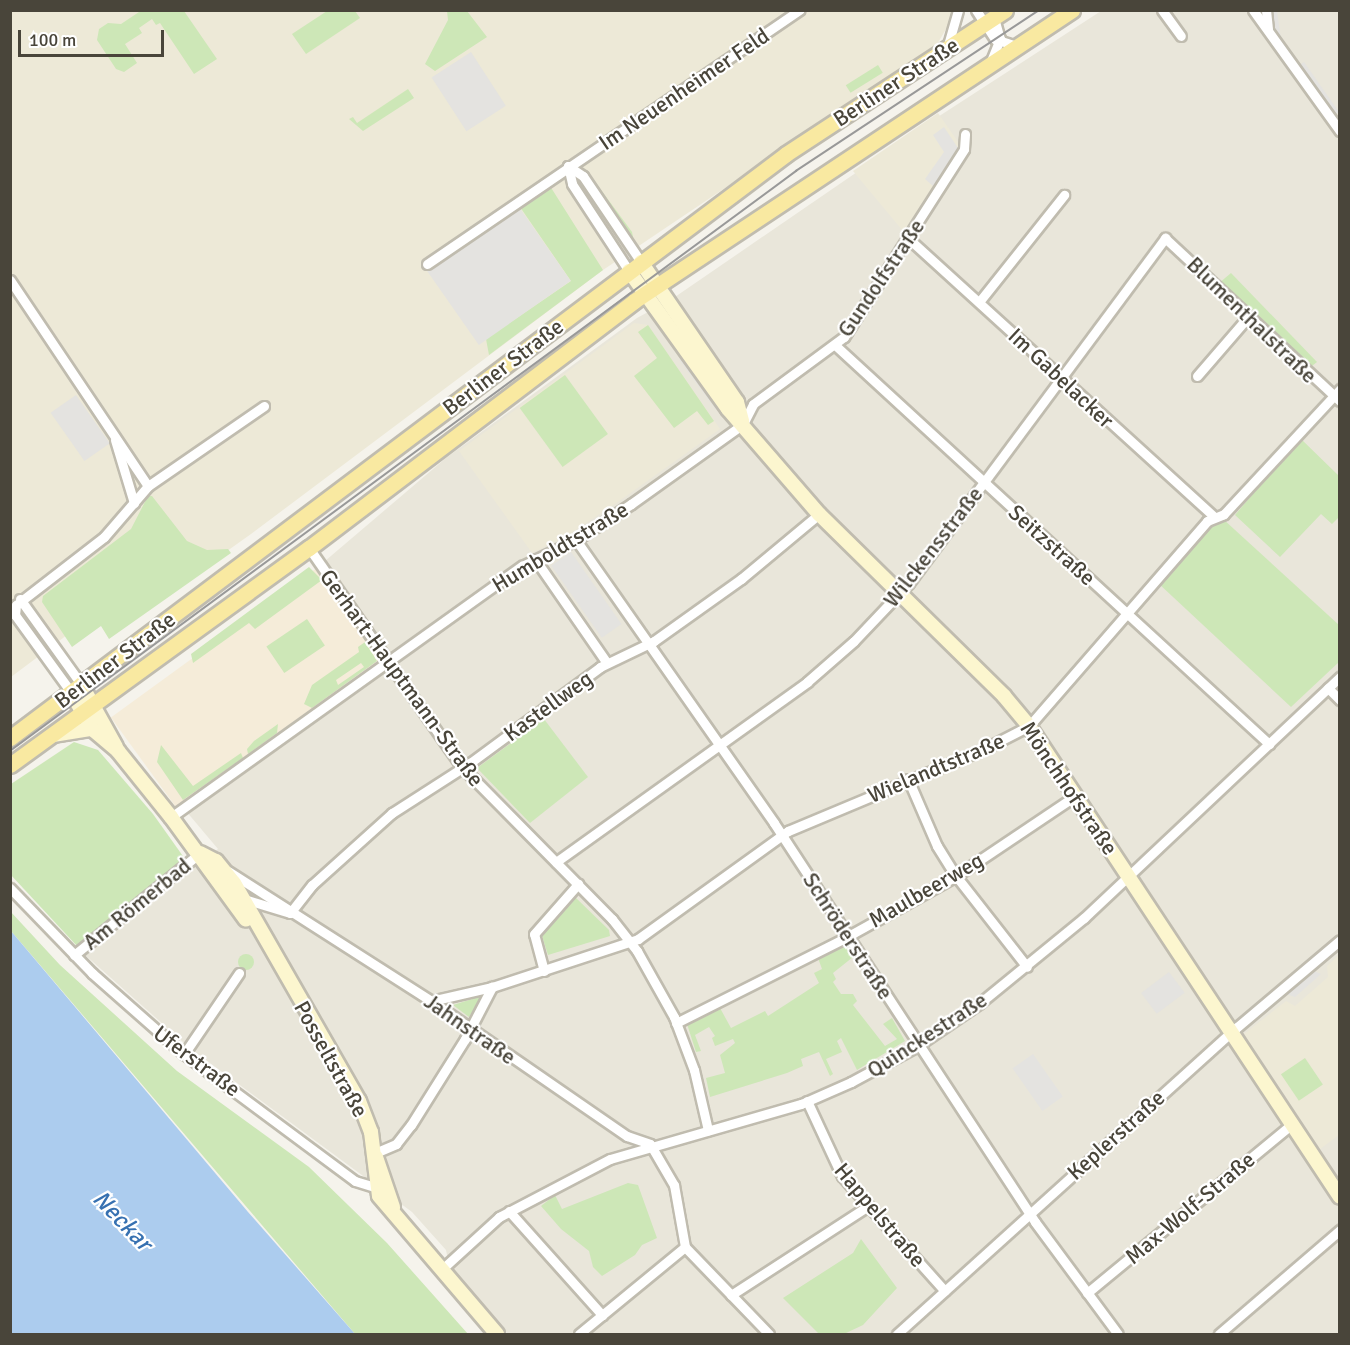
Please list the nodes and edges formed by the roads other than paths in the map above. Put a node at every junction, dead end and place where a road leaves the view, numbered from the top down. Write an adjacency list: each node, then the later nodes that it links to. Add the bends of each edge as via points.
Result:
1 (800, 10): 17 (street, Im Neuenheimer Feld)
2 (958, 10): 13 (street)
3 (976, 10): 8 (street)
4 (1072, 10): 12 (main road, Berliner Straße)
5 (1162, 10): 10 (street)
6 (1253, 10): 9 (street)
7 (1266, 10): 9 (street)
8 (994, 16): 11 (street); 13 (main road, Berliner Straße)
9 (1268, 31): 15 (street)
10 (1181, 36)
11 (999, 43): 12 (street); 14 (street, Berliner Straße)
12 (1018, 46): 14 (main road, Berliner Straße)
13 (946, 49): 21 (main road, Berliner Straße, via 786,154)
14 (989, 65): 25 (main road, Berliner Straße)
15 (1340, 131)
16 (965, 134): 20 (street, Gundolfstraße, via 964,149)
17 (568, 166): 21 (street, Im Neuenheimer Feld, via 583,176); 22 (street, Im Neuenheimer Feld); 23 (street, via 572,184)
18 (1064, 195): 27 (street)
19 (1165, 238): 28 (street, Blumenthalstraße); 31 (street, Wilckensstraße)
20 (909, 239): 27 (street, Im Gabelacker); 29 (street, Gundolfstraße, via 850,330)
21 (641, 261): 23 (main road, Berliner Straße); 25 (street, Mönchhofstraße)
22 (427, 264)
23 (629, 272): 26 (street, Mönchhofstraße); 50 (main road, Berliner Straße)
24 (10, 280): 35 (street)
25 (657, 285): 26 (main road, Berliner Straße); 34 (street, Mönchhofstraße, via 737,402)
26 (644, 294): 34 (street, Mönchhofstraße); 42 (main road, Berliner Straße)
27 (979, 302): 31 (street, Im Gabelacker)
28 (1248, 317): 30 (street); 32 (street, Blumenthalstraße)
29 (834, 345): 34 (street, Gundolfstraße, via 753,404); 36 (street, Seitzstraße)
30 (1197, 376)
31 (1061, 378): 36 (street, Wilckensstraße); 40 (street, Im Gabelacker)
32 (1338, 395): 40 (street, Wielandtstraße, via 1224,514)
33 (264, 406): 37 (street)
34 (743, 424): 39 (street, Mönchhofstraße); 41 (street, Humboldtstraße)
35 (111, 429): 37 (street); 38 (street)
36 (983, 483): 44 (street, Wilckensstraße); 45 (street, Seitzstraße)
37 (148, 486): 38 (street)
38 (134, 504): 50 (street, Jahnstraße, via 104,537 20,599 15,615)
39 (819, 514): 44 (street, Mönchhofstraße); 46 (street, Kastellweg, via 741,579)
40 (1214, 517): 45 (street, Wielandtstraße)
41 (576, 540): 43 (street, Humboldtstraße); 46 (street, Schröderstraße)
42 (309, 548): 47 (street, Gerhart-Hauptmann-Straße); 53 (main road, Berliner Straße)
43 (535, 559): 47 (street, Humboldtstraße); 48 (street)
44 (900, 593): 54 (street, Mönchhofstraße); 58 (street, Wilckensstraße, via 807,682)
45 (1127, 613): 54 (street, Wielandtstraße); 59 (street, Seitzstraße)
46 (647, 645): 48 (street, Kastellweg); 58 (street, Schröderstraße)
47 (389, 661): 62 (street, Gerhart-Hauptmann-Straße); 65 (street, Humboldtstraße)
48 (607, 663): 62 (street, Kastellweg)
49 (1340, 677): 51 (street, Quinckestraße)
50 (76, 688): 53 (street, Jahnstraße); 57 (main road, Berliner Straße)
51 (1328, 688): 52 (street); 59 (street, Quinckestraße)
52 (1340, 700)
53 (88, 708): 55 (street, Jahnstraße); 56 (main road, Berliner Straße); 60 (street, Jahnstraße)
54 (1029, 726): 63 (street, Wielandtstraße, via 984,749); 64 (street, Mönchhofstraße)
55 (92, 729): 56 (street); 60 (street, Jahnstraße)
56 (53, 735): 61 (main road, Berliner Straße)
57 (10, 738)
58 (717, 744): 66 (street, Schröderstraße); 68 (street, Wilckensstraße)
59 (1269, 744): 71 (street, Quinckestraße)
60 (118, 751): 65 (street, Jahnstraße)
61 (10, 765)
62 (462, 767): 68 (street, Gerhart-Hauptmann-Straße); 76 (street, Kastellweg, via 392,813 312,885)
63 (908, 779): 66 (street, Wielandtstraße); 70 (street, via 937,846)
64 (1075, 796): 70 (street, Maulbeerweg); 71 (street, Mönchhofstraße)
65 (171, 817): 67 (street, Jahnstraße)
66 (781, 835): 77 (street, Schröderstraße); 80 (street, Wielandtstraße)
67 (200, 853): 69 (street, Jahnstraße); 74 (street, Jahnstraße); 81 (street, Am Römerbad)
68 (556, 862): 72 (street, Gerhart-Hauptmann-Straße)
69 (224, 869): 75 (street, Jahnstraße); 76 (street, Jahnstraße)
70 (956, 876): 77 (street, Maulbeerweg); 82 (street)
71 (1127, 878): 82 (street, Quinckestraße); 89 (street, Mönchhofstraße)
72 (578, 884): 80 (street, Gerhart-Hauptmann-Straße); 83 (street, via 534,934)
73 (10, 888): 81 (street, Uferstraße)
74 (224, 888): 75 (street, Jahnstraße); 78 (street, Posseltstraße)
75 (243, 899): 76 (street, Jahnstraße); 78 (street, Posseltstraße)
76 (290, 914): 86 (street, Jahnstraße)
77 (848, 936): 87 (street, Maulbeerweg); 90 (street, Schröderstraße)
78 (262, 938): 96 (street, Posseltstraße, via 359,1101)
79 (1340, 940): 89 (street, Keplerstraße)
80 (630, 942): 83 (street, Wielandtstraße); 87 (street, Gerhart-Hauptmann-Straße)
81 (74, 956): 91 (street, Uferstraße)
82 (1027, 967): 90 (street, Quinckestraße)
83 (544, 971): 85 (street, Wielandtstraße)
84 (239, 973): 91 (street)
85 (492, 987): 86 (street, Wielandtstraße); 88 (street)
86 (432, 1001): 88 (street, Jahnstraße)
87 (676, 1023): 94 (street, Gerhart-Hauptmann-Straße, via 694,1070)
88 (470, 1029): 95 (street, Jahnstraße, via 627,1136); 96 (street, via 401,1139)
89 (1227, 1036): 93 (street, Mönchhofstraße); 102 (street, Keplerstraße)
90 (918, 1044): 92 (street, Quinckestraße, via 852,1082); 102 (street, Schröderstraße)
91 (184, 1054): 97 (street, Uferstraße, via 355,1181)
92 (807, 1101): 94 (street, Quinckestraße); 99 (street, Happelstraße, via 836,1165)
93 (1292, 1124): 98 (street, Mönchhofstraße); 107 (street, Max-Wolf-Straße)
94 (708, 1130): 95 (street, Quinckestraße)
95 (650, 1144): 100 (street, Quinckestraße, via 573,1176); 104 (street, via 674,1185)
96 (375, 1153): 97 (street, Posseltstraße); 101 (street)
97 (375, 1187): 101 (street)
98 (1340, 1197)
99 (868, 1206): 106 (street, Happelstraße); 108 (street)
100 (509, 1211): 105 (street, Quinckestraße); 109 (street)
101 (396, 1215): 105 (street)
102 (1027, 1216): 106 (street, Keplerstraße); 107 (street, Schröderstraße)
103 (1340, 1230): 115 (street)
104 (685, 1247): 108 (street); 109 (street)
105 (441, 1270): 110 (street)
106 (945, 1291): 113 (street, Keplerstraße)
107 (1087, 1293): 114 (street, Schröderstraße)
108 (731, 1294): 112 (street)
109 (602, 1315): 111 (street)
110 (497, 1335)
111 (579, 1335)
112 (769, 1335)
113 (897, 1335)
114 (1118, 1335)
115 (1219, 1335)

